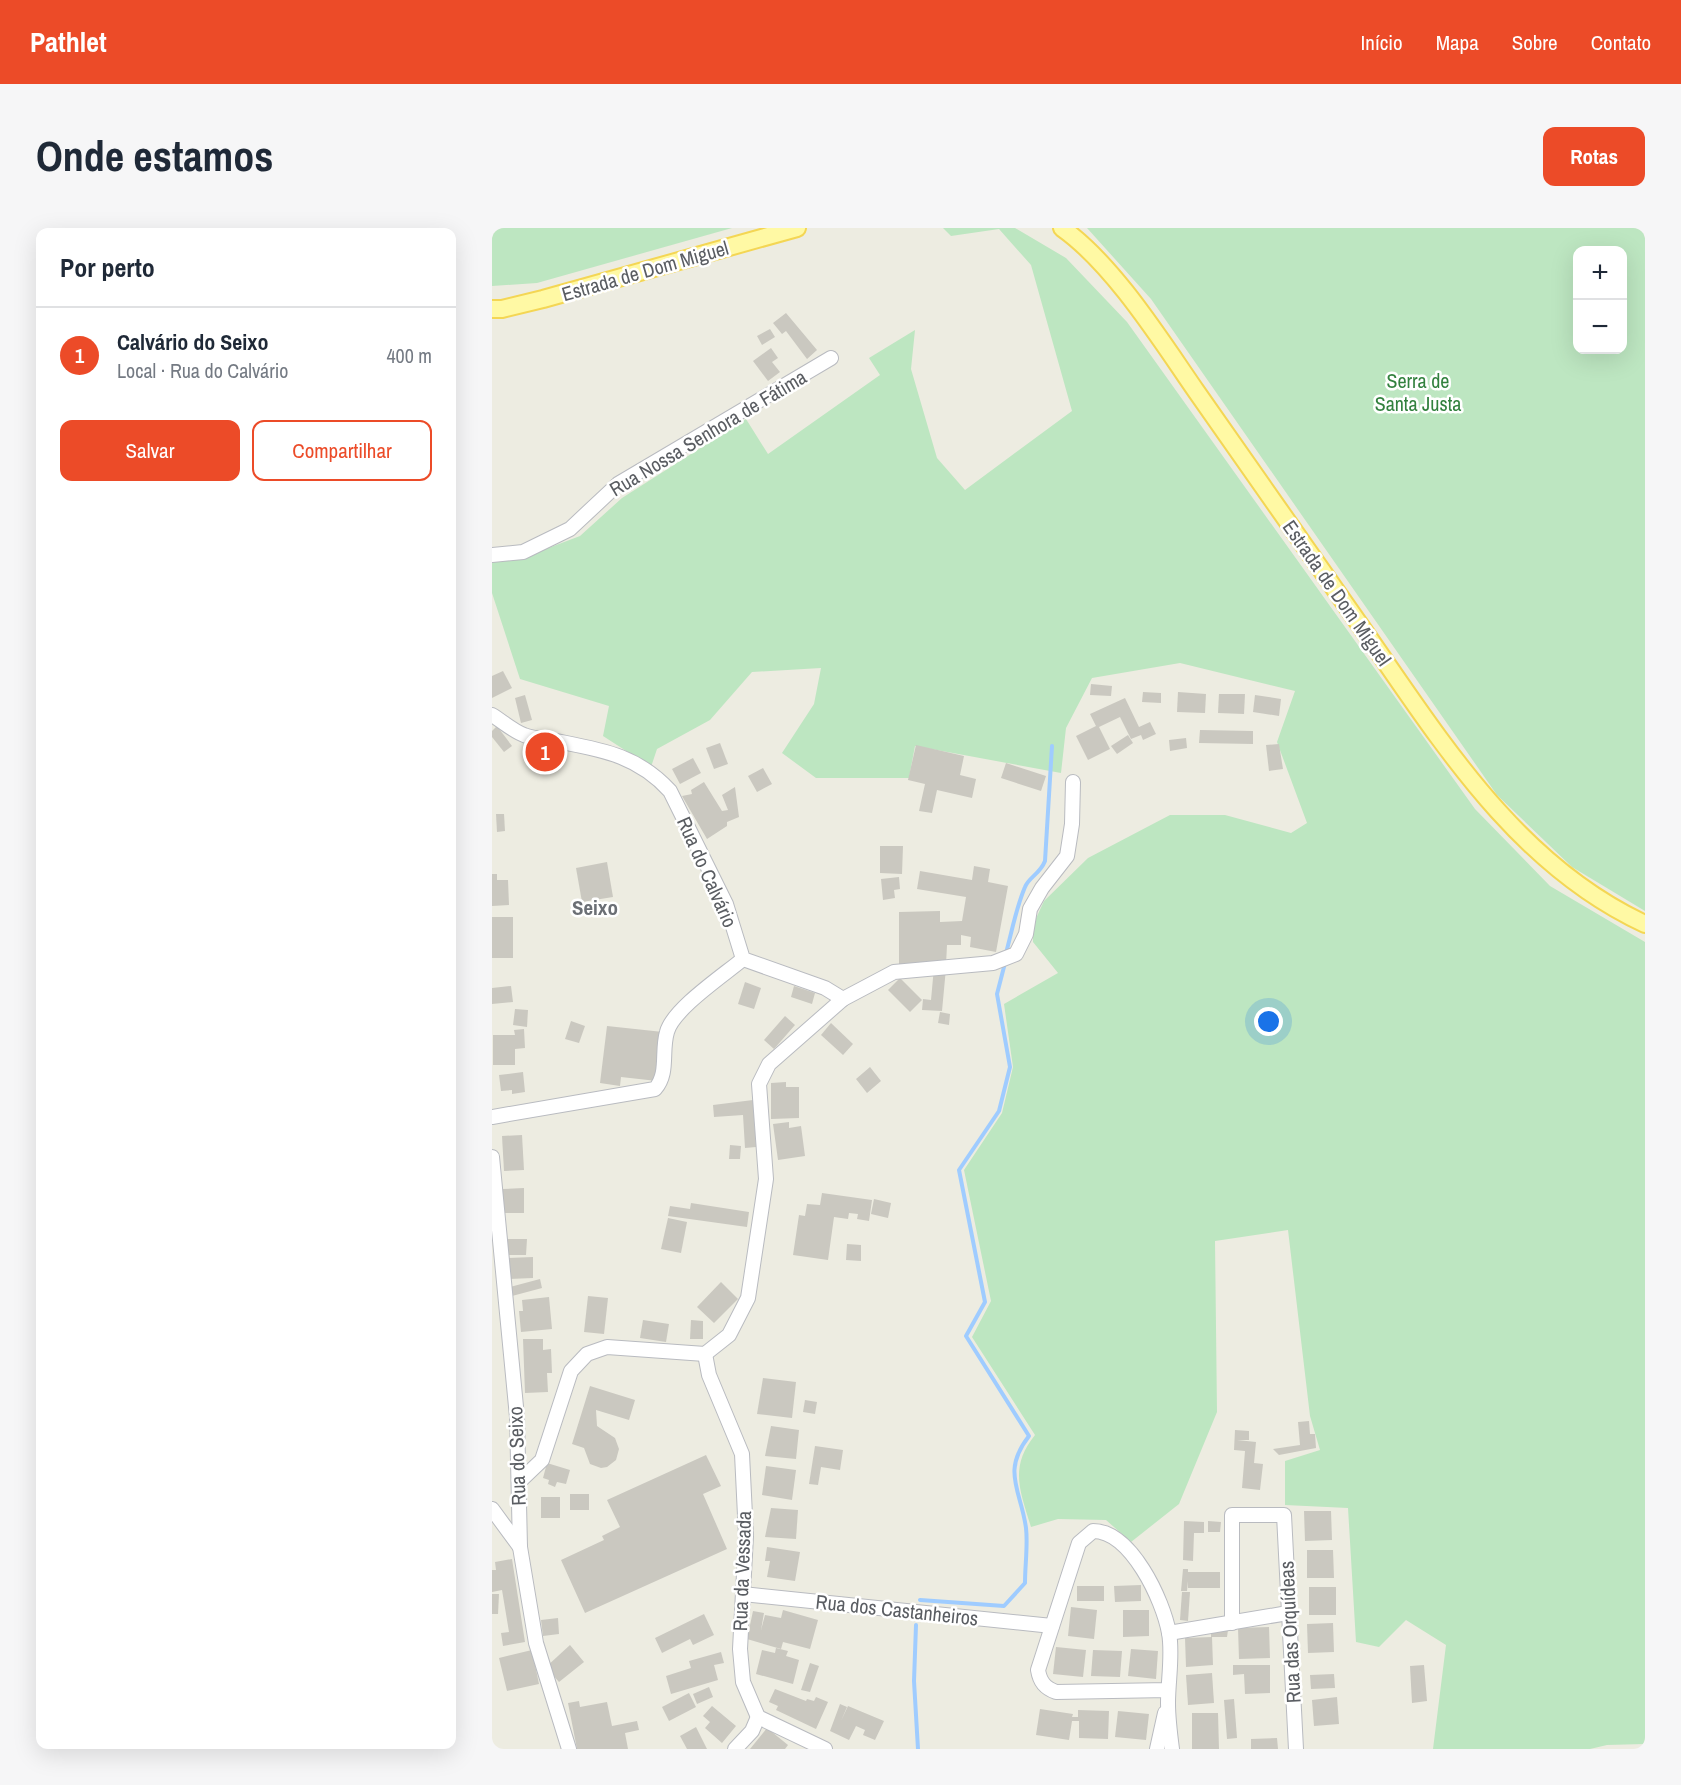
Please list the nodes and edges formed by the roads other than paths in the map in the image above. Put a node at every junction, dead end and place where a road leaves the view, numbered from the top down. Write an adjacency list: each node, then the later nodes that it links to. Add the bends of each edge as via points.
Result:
1 (797, 228): 3 (main road, Estrada de Dom Miguel, via 543,299)
2 (1062, 228): 8 (main road, Estrada de Dom Miguel, via 1076,238 1138,308 1486,800 1564,876)
3 (492, 309)
4 (831, 358): 5 (street, Rua Nossa Senhora de Fátima, via 618,484 570,529 523,552)
5 (492, 555)
6 (492, 715): 9 (street, Rua do Calvário, via 524,735 627,759 659,780 669,791 726,904)
7 (1073, 782): 10 (street, via 1067,856 1030,909 1026,934 1016,954 993,963 894,972)
8 (1645, 924)
9 (743, 959): 10 (street, via 825,988); 11 (street, via 675,1016 667,1031 663,1080 655,1089)
10 (843, 999): 13 (street, via 770,1064 759,1084 766,1179 748,1298 729,1335)
11 (492, 1117)
12 (492, 1157): 14 (street, Rua do Seixo)
13 (705, 1354): 14 (street, via 606,1347 587,1354 571,1371 542,1460); 17 (street, Rua da Vessada, via 742,1454 746,1536)
14 (520, 1481): 16 (street, Rua do Seixo)
15 (492, 1509): 16 (street)
16 (520, 1547): 24 (street, Rua do Seixo, via 536,1643)
17 (743, 1594): 20 (street, Rua dos Castanheiros); 23 (street, Rua da Vessada, via 743,1682)
18 (1288, 1613): 19 (street); 19 (street, Rua das Orquídeas, via 1284,1515 1232,1515); 29 (street, Rua das Orquídeas)
19 (1232, 1623): 21 (street)
20 (1052, 1626): 21 (street, via 1079,1543 1093,1531 1103,1531 1129,1551 1150,1579); 22 (street, via 1038,1671 1048,1689)
21 (1169, 1633): 22 (street)
22 (1168, 1698): 27 (street); 28 (street)
23 (758, 1718): 25 (street); 26 (street)
24 (569, 1749)
25 (735, 1749)
26 (825, 1749)
27 (1157, 1749)
28 (1172, 1749)
29 (1296, 1749)

